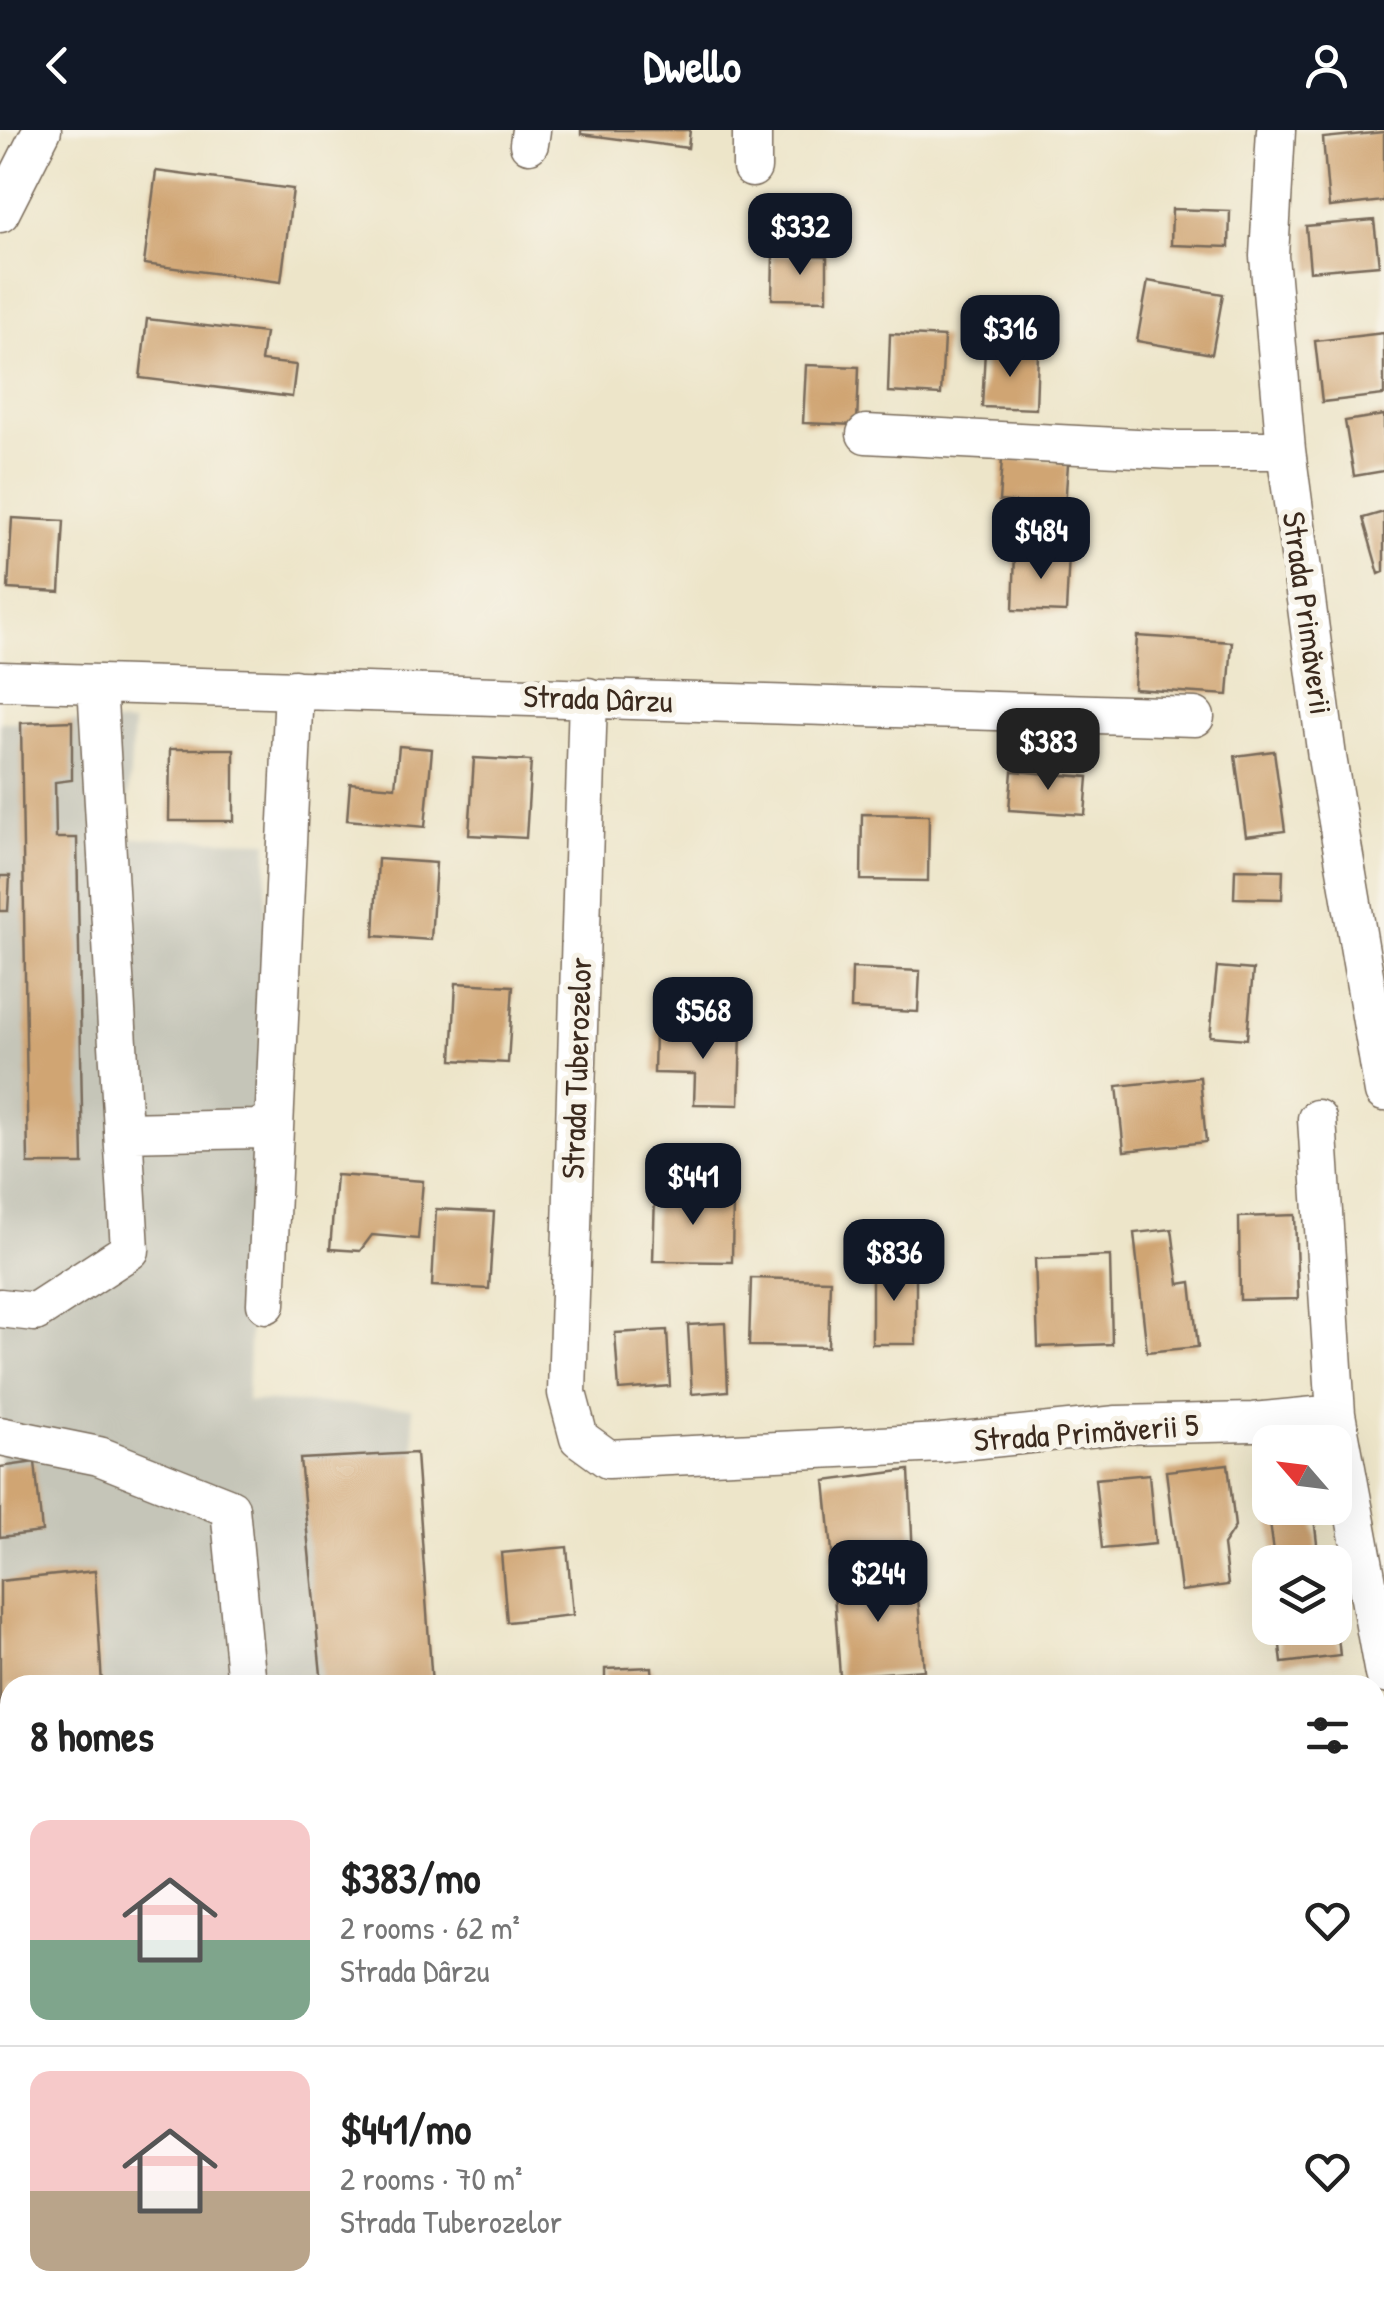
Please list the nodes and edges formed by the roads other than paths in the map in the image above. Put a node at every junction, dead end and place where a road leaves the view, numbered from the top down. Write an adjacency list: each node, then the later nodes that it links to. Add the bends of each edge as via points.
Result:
1 (42, 130): 5 (street)
2 (752, 130): 4 (street)
3 (1276, 130): 7 (street, Strada Primăverii, via 1270,256)
4 (752, 168)
5 (0, 213)
6 (866, 434): 7 (street)
7 (1286, 450): 13 (street, Strada Primăverii, via 1327,757)
8 (0, 681): 9 (street, Strada Dârzu)
9 (98, 684): 10 (street, Strada Dârzu); 16 (street)
10 (294, 689): 11 (street, Strada Dârzu); 15 (street)
11 (588, 698): 12 (street, Strada Dârzu); 21 (street, Strada Tuberozelor, via 567,1393)
12 (1196, 717)
13 (1384, 1092)
14 (1317, 1118): 19 (street)
15 (274, 1120): 16 (street, via 257,1129); 17 (street)
16 (123, 1132): 18 (street, via 130,1250 34,1312)
17 (266, 1304)
18 (0, 1308)
19 (1336, 1414): 21 (street, Strada Primăverii 5, via 608,1459); 22 (street)
20 (0, 1436): 23 (street, via 99,1456 230,1508)
21 (578, 1438)
22 (1384, 1674)
23 (246, 1675)

